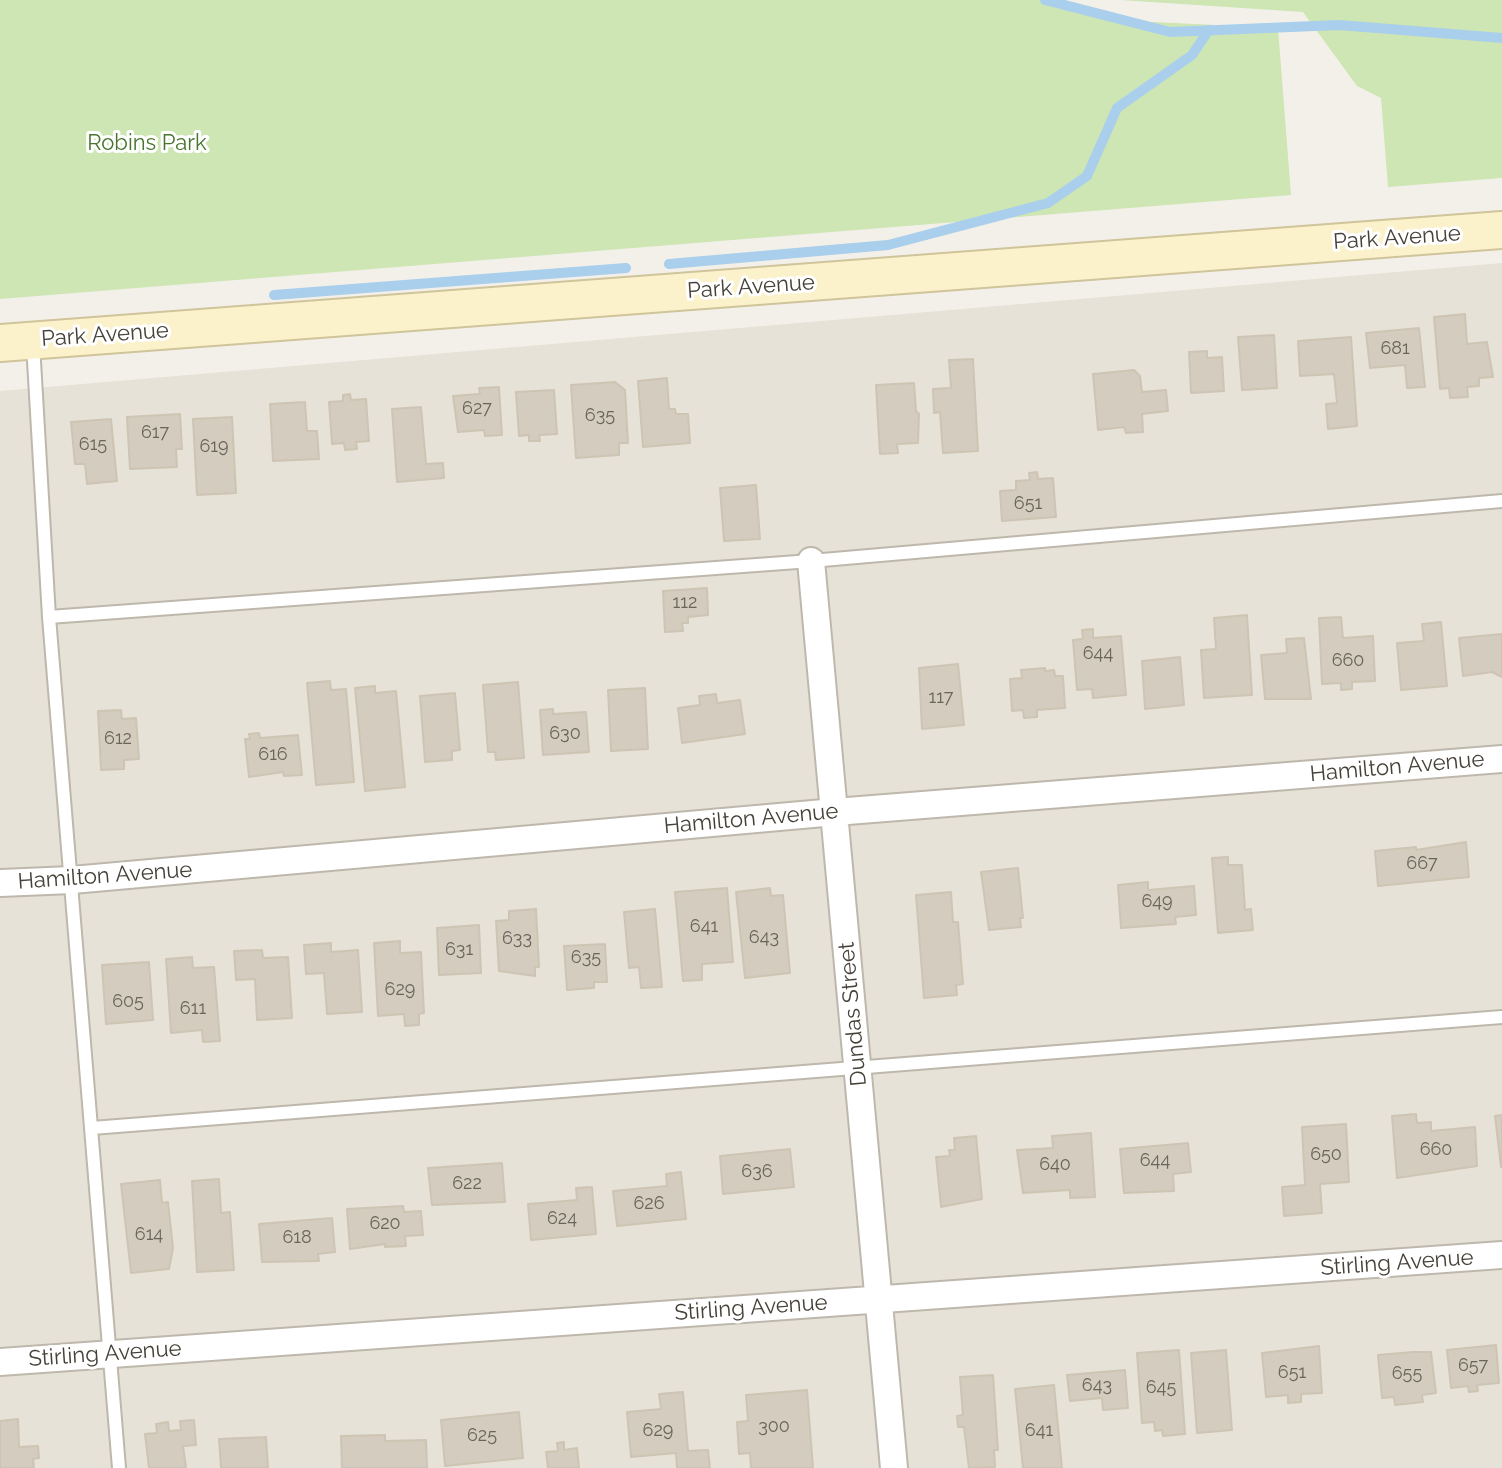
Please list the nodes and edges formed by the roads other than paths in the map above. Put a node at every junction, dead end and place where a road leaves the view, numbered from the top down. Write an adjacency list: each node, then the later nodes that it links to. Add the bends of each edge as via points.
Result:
1 (1502, 230): 2 (street, Park Avenue)
2 (16, 342): 5 (lane)
3 (1502, 501): 4 (lane)
4 (811, 561): 5 (lane); 7 (street, Dundas Street)
5 (49, 617): 8 (lane)
6 (1502, 759): 7 (street, Hamilton Avenue)
7 (835, 812): 8 (street, Hamilton Avenue); 11 (street, Dundas Street)
8 (72, 880): 9 (street, Hamilton Avenue); 12 (lane)
9 (0, 883)
10 (1502, 1017): 11 (lane)
11 (858, 1066): 12 (lane); 14 (street, Dundas Street)
12 (92, 1128): 15 (lane)
13 (1502, 1255): 14 (street, Stirling Avenue)
14 (879, 1299): 15 (street, Stirling Avenue); 18 (street, Dundas Street)
15 (110, 1354): 16 (street, Stirling Avenue); 17 (lane)
16 (0, 1362)
17 (119, 1468)
18 (894, 1468)

